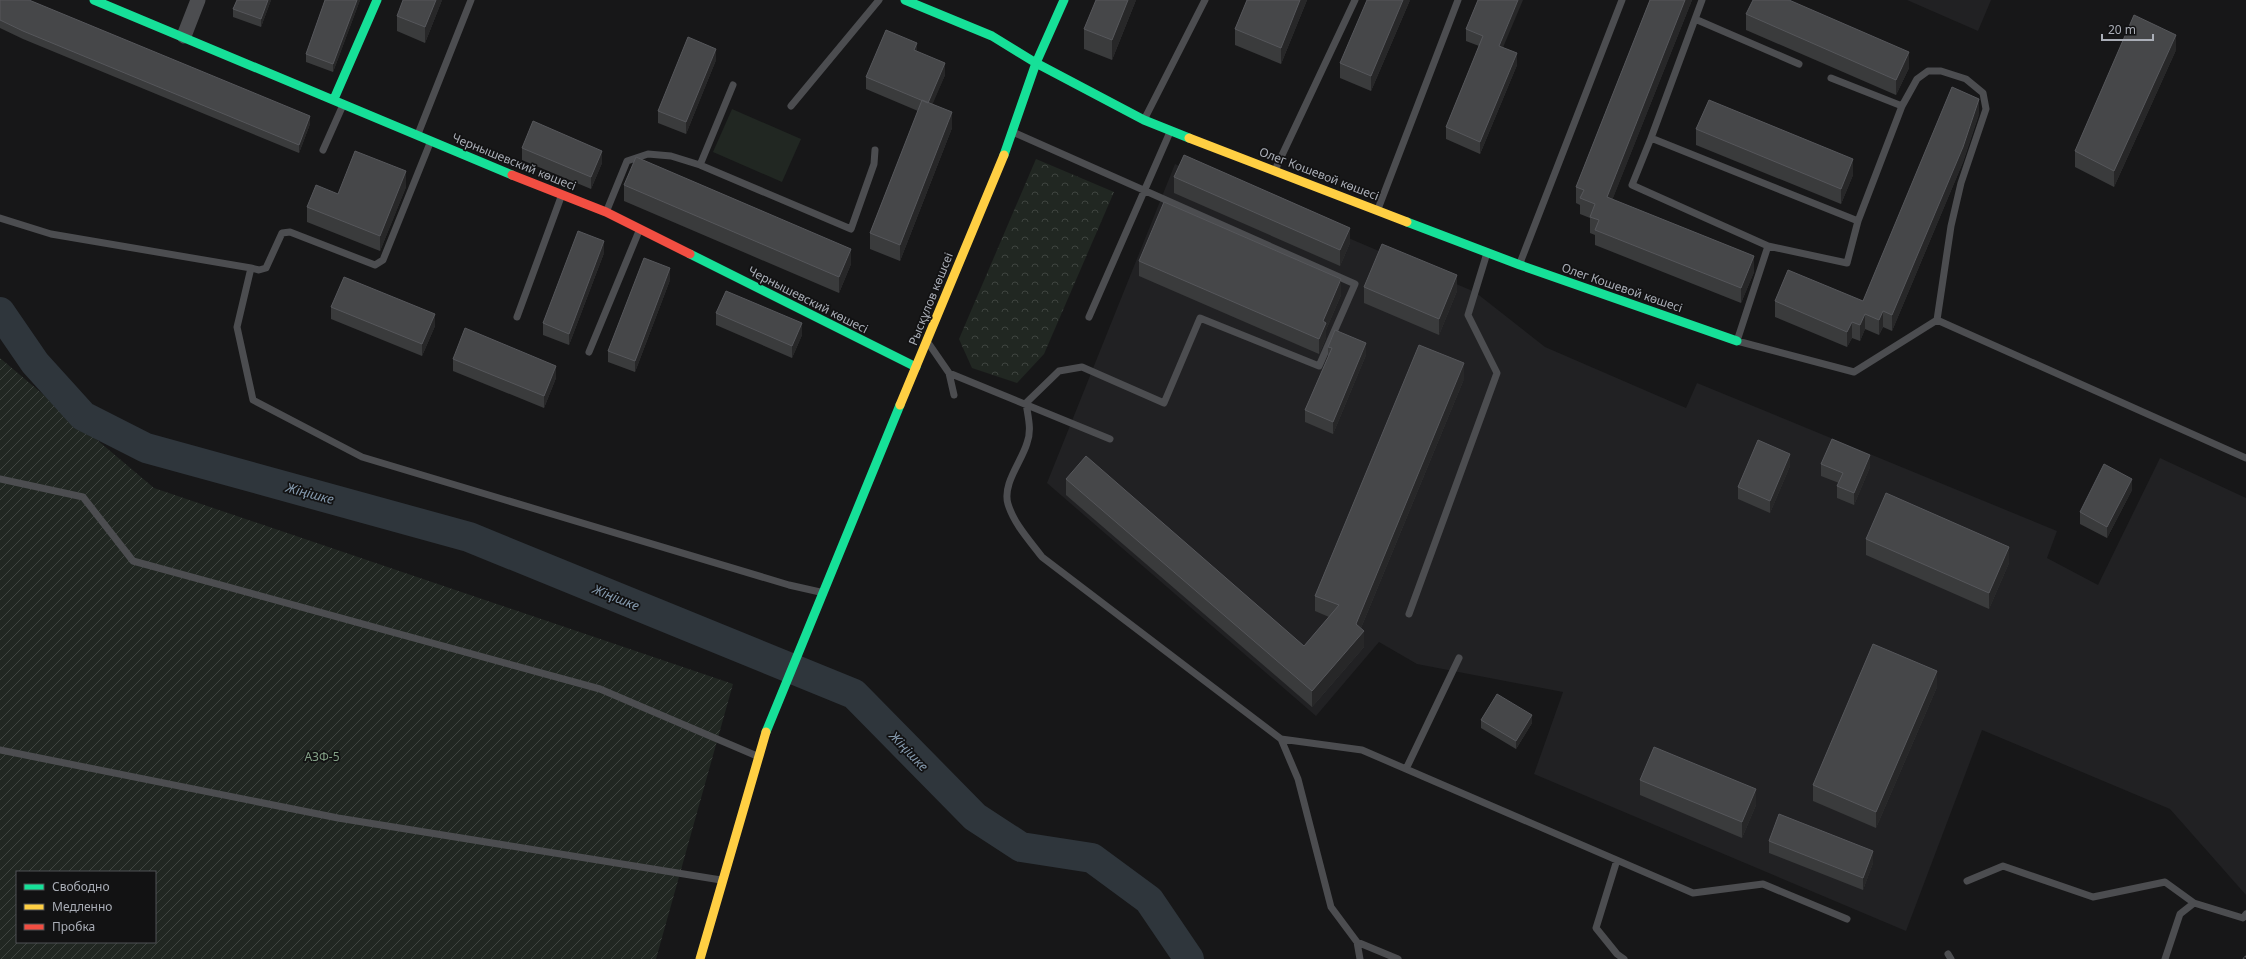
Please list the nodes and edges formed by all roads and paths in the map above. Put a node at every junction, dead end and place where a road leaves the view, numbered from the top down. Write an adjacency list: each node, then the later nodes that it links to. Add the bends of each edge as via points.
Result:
1 (94, 0): 14 (street, Чернышевский көшесі)
2 (198, 0): 14 (street)
3 (377, 0): 19 (street)
4 (470, 0): 26 (lane)
5 (879, 0): 21 (lane)
6 (905, 0): 15 (street, Олег Кошевой көшесі, via 992,36)
7 (1064, 0): 15 (street, Рысқұлов көшсеі)
8 (1205, 0): 23 (lane)
9 (1355, 0): 32 (lane)
10 (1458, 0): 35 (lane)
11 (1622, 0): 42 (lane)
12 (1702, 0): 13 (lane)
13 (1695, 19): 16 (lane); 27 (lane)
14 (184, 36): 19 (street, Чернышевский көшесі)
15 (1036, 63): 23 (street, Олег Кошевой көшесі); 25 (street, Рысқұлов көшсеі)
16 (1799, 64)
17 (1830, 78): 22 (lane)
18 (733, 85): 31 (lane)
19 (334, 99): 20 (street, Чернышевский көшесі)
20 (343, 104): 26 (street, Чернышевский көшесі); 29 (lane)
21 (791, 106)
22 (1902, 106): 38 (lane); 46 (lane, via 1917,79 1928,71 1942,71 1966,79 1983,93 1986,109 1959,190)
23 (1144, 120): 24 (street, Олег Кошевой көшесі)
24 (1170, 131): 32 (street, Олег Кошевой көшесі); 33 (lane)
25 (1013, 132): 33 (lane); 47 (street, Рысқұлов көшсеі)
26 (417, 136): 28 (street, Чернышевский көшесі)
27 (1651, 138): 38 (lane); 40 (lane, via 1632,185)
28 (431, 141): 34 (street, Чернышевский көшесі); 43 (lane, via 383,260 375,265 290,232 282,233 266,268)
29 (323, 150)
30 (875, 150): 31 (lane, via 874,164 851,230)
31 (700, 165): 36 (lane, via 671,156 648,154 627,161)
32 (1275, 170): 35 (street, Олег Кошевой көшесі)
33 (1144, 190): 45 (lane); 53 (lane, via 1355,284 1319,366 1200,318 1164,403 1082,367 1059,371)
34 (561, 195): 36 (street, Чернышевский көшесі); 44 (lane)
35 (1378, 210): 41 (street, Олег Кошевой көшесі)
36 (606, 212): 39 (street, Чернышевский көшесі)
37 (0, 218): 43 (lane, via 51,234)
38 (1858, 221): 40 (lane, via 1847,263)
39 (640, 229): 49 (lane); 50 (street, Чернышевский көшесі)
40 (1768, 246): 48 (lane)
41 (1488, 251): 42 (street, Олег Кошевой көшесі); 58 (lane, via 1468,315 1497,373)
42 (1520, 265): 48 (street, Олег Кошевой көшесі)
43 (251, 268): 57 (lane, via 237,327 253,400 362,457 789,585)
44 (517, 317)
45 (1090, 317)
46 (1937, 320): 48 (lane, via 1854,372); 55 (lane)
47 (927, 341): 50 (street, Рысқұлов көшсеі); 51 (lane)
48 (1737, 341)
49 (589, 352)
50 (916, 367): 57 (street, Рысқұлов көшсеі)
51 (949, 373): 52 (lane); 53 (lane)
52 (954, 395)
53 (1026, 403): 54 (lane); 60 (lane, via 1030,425 1028,443 1010,480 1008,504 1022,531 1042,556)
54 (1110, 439)
55 (2246, 458)
56 (0, 479): 62 (lane, via 83,497 133,561 600,689)
57 (822, 592): 62 (street, Рысқұлов көшсеі, via 764,738)
58 (1410, 614)
59 (1459, 658): 63 (lane)
60 (1281, 739): 63 (lane, via 1362,750); 70 (lane, via 1298,779 1331,907)
61 (0, 750): 65 (lane, via 338,818 705,876)
62 (759, 757): 65 (street, Рысқұлов көшсеі)
63 (1406, 769): 64 (lane)
64 (1617, 860): 69 (lane, via 1693,893 1763,884); 74 (lane, via 1596,928)
65 (723, 881): 71 (street, Рысқұлов көшсеі)
66 (1967, 881): 67 (lane, via 2003,866 2093,897 2165,882)
67 (2194, 903): 68 (lane, via 2243,918); 75 (lane, via 2180,914)
68 (2246, 914)
69 (1847, 919)
70 (1357, 942): 72 (lane); 73 (lane)
71 (700, 959)
72 (1360, 959)
73 (1398, 959)
74 (1624, 959)
75 (2165, 959)

